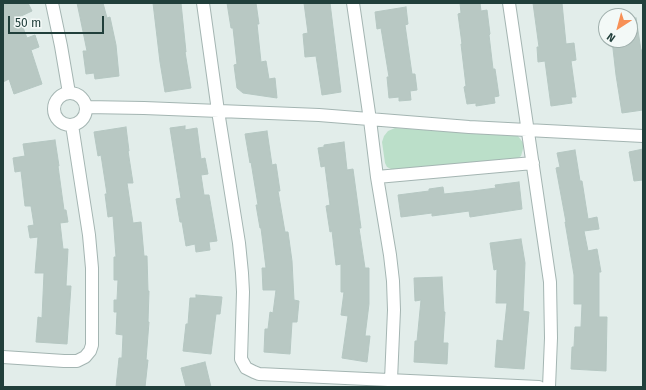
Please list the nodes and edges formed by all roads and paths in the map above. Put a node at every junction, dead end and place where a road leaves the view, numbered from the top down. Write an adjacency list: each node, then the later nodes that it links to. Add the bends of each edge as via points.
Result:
1 (52, 3): 5 (street)
2 (203, 3): 7 (street)
3 (353, 3): 8 (street)
4 (509, 3): 10 (street)
5 (69, 93): 6 (street, via 82,98); 9 (street, via 63,94 54,108 61,122)
6 (86, 108): 7 (street); 9 (street, via 81,121)
7 (218, 111): 8 (street, via 320,115); 15 (street, via 239,243 243,310 241,359 246,368 259,374)
8 (370, 120): 10 (street); 13 (street)
9 (72, 125): 14 (street, via 92,268 92,346 85,357 77,361)
10 (528, 130): 11 (street); 12 (street)
11 (643, 136)
12 (533, 163): 13 (street); 17 (street, via 550,282)
13 (377, 177): 15 (street, via 393,281)
14 (3, 357)
15 (391, 380): 16 (street)
16 (540, 387)
17 (549, 387)

